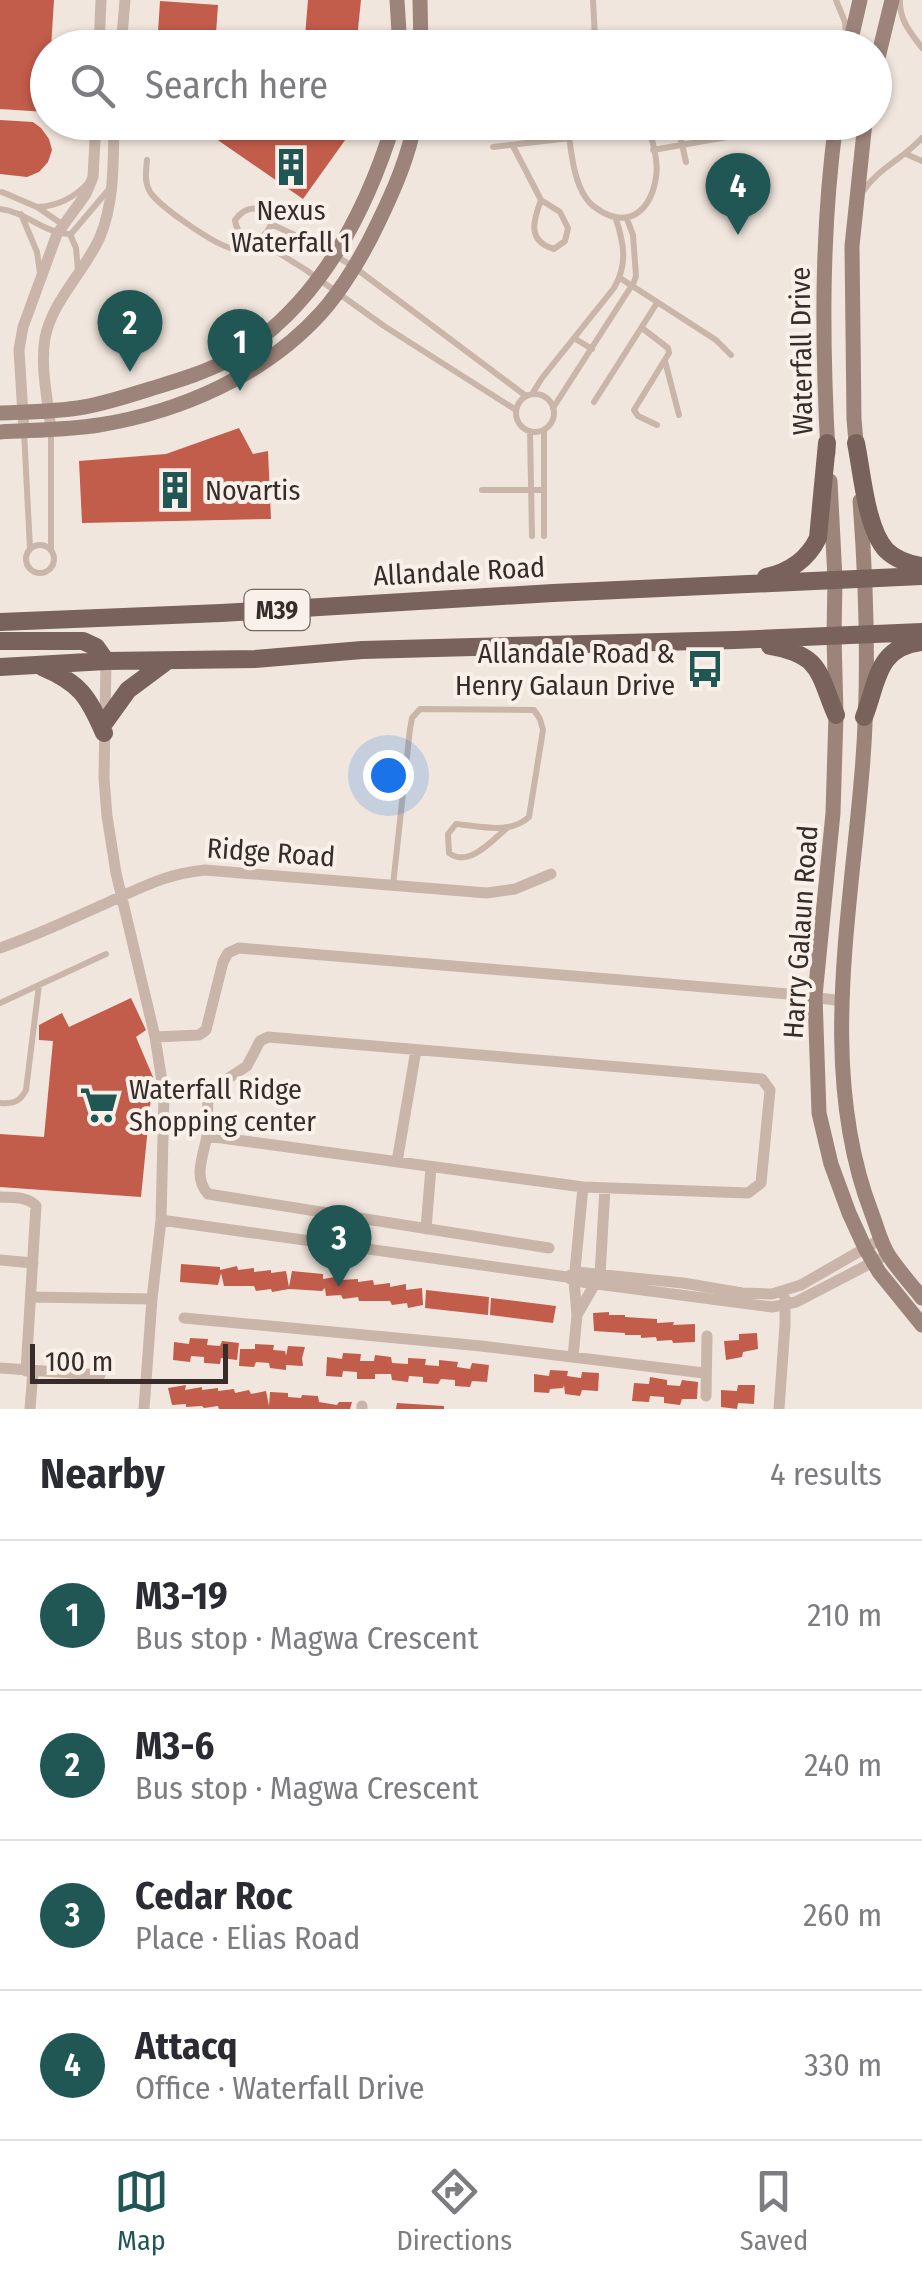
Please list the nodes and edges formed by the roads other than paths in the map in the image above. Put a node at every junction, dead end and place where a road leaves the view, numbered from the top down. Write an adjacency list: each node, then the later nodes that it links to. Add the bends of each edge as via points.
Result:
1 (101, 0): 10 (street)
2 (125, 0): 11 (street)
3 (397, 0): 12 (main road)
4 (420, 0): 13 (main road)
5 (592, 0): 14 (lane)
6 (836, 0): 15 (lane)
7 (860, 0): 16 (main road)
8 (892, 0): 17 (main road)
9 (900, 0): 18 (lane, via 903,22)
10 (100, 30)
11 (122, 30)
12 (399, 30)
13 (421, 30)
14 (594, 30)
15 (846, 30)
16 (852, 30)
17 (885, 30)
18 (922, 48)
19 (922, 138): 35 (lane)
20 (95, 140): 39 (street)
21 (113, 140): 40 (street)
22 (388, 140): 52 (main road, via 370,191)
23 (410, 140): 53 (main road, via 400,178)
24 (556, 140): 33 (lane)
25 (570, 140): 47 (lane, via 583,195)
26 (651, 140): 34 (lane)
27 (681, 140): 31 (lane)
28 (710, 140): 31 (lane)
29 (834, 140): 81 (main road, Waterfall Drive, via 823,347)
30 (863, 140): 43 (main road, Waterfall Drive)
31 (682, 145): 34 (lane); 38 (lane)
32 (493, 146): 33 (lane)
33 (512, 146): 42 (lane)
34 (653, 150): 48 (lane, via 651,198)
35 (906, 154): 37 (lane); 43 (lane, via 874,178)
36 (147, 160): 51 (lane, via 148,189 194,229 230,248)
37 (922, 161)
38 (686, 162)
39 (93, 177): 44 (lane, via 66,200); 50 (street)
40 (110, 187): 50 (lane); 54 (street, via 99,240)
41 (2, 192): 44 (lane)
42 (541, 200): 42 (lane, via 532,224 542,244 554,249 568,228 560,212)
43 (856, 204): 80 (main road, Waterfall Drive)
44 (36, 208): 50 (lane)
45 (0, 209): 46 (lane)
46 (21, 214): 50 (lane); 56 (lane)
47 (616, 219): 48 (lane); 55 (lane, via 624,261)
48 (627, 219): 58 (lane, via 636,268)
49 (271, 224): 51 (lane); 51 (lane, via 261,210 242,211 236,229); 52 (lane)
50 (64, 231): 54 (lane, via 76,248); 56 (street)
51 (256, 240): 57 (lane)
52 (335, 255): 53 (lane); 57 (main road)
53 (354, 267): 59 (main road); 66 (lane)
54 (77, 278): 69 (street, via 46,333)
55 (620, 278): 58 (lane); 62 (lane)
56 (42, 279): 71 (street, via 19,350)
57 (317, 279): 59 (lane); 69 (main road, via 289,313 225,361 134,394)
58 (632, 287): 60 (lane); 63 (lane)
59 (335, 292): 70 (lane); 76 (main road, via 293,340 212,391 134,418)
60 (658, 303): 61 (lane); 64 (lane)
61 (642, 328): 65 (lane, via 666,344); 67 (lane)
62 (574, 338): 63 (lane); 66 (lane)
63 (592, 349): 68 (lane)
64 (730, 356)
65 (665, 360): 73 (lane); 74 (lane, via 634,410)
66 (529, 395): 68 (lane); 70 (lane)
67 (594, 402)
68 (553, 408): 75 (lane)
69 (49, 410): 71 (main road); 76 (street)
70 (516, 410): 78 (lane)
71 (22, 412): 72 (main road); 77 (street)
72 (0, 413)
73 (680, 415)
74 (657, 426)
75 (544, 429): 78 (lane); 84 (lane)
76 (50, 430): 77 (main road); 88 (lane)
77 (24, 431): 79 (main road); 87 (lane)
78 (530, 431): 83 (lane)
79 (0, 432)
80 (856, 442): 89 (main road, via 882,546); 92 (main road, Waterfall Drive)
81 (828, 443): 91 (main road, Waterfall Drive); 93 (main road, via 813,548 777,575)
82 (482, 490): 83 (lane)
83 (531, 490): 84 (lane); 85 (lane)
84 (544, 490): 86 (lane)
85 (532, 536)
86 (544, 536)
87 (30, 549): 88 (lane); 88 (lane, via 26,562 41,573 54,562)
88 (51, 550)
89 (922, 566)
90 (922, 576): 92 (main road, Allandale Road / M39)
91 (835, 578): 92 (main road, Allandale Road / M39); 93 (main road, Allandale Road / M39); 97 (main road, Waterfall Drive)
92 (866, 578): 96 (main road, Waterfall Drive)
93 (732, 586): 94 (main road, Allandale Road / M39)
94 (0, 622)
95 (922, 632): 96 (main road, M39)
96 (865, 634): 97 (main road, M39); 106 (main road, Harry Galaun Road)
97 (834, 636): 98 (main road, M39); 105 (main road, Harry Galaun Road)
98 (735, 640): 102 (main road, M39); 105 (main road, via 806,658 819,671)
99 (0, 641): 101 (main road, via 82,641)
100 (922, 642): 106 (main road, via 884,660)
101 (106, 661): 102 (main road, M39); 104 (main road, M39); 107 (street)
102 (167, 661): 107 (main road, via 128,690)
103 (0, 666): 104 (main road, M39)
104 (39, 666): 107 (main road, via 64,676 88,698)
105 (836, 715): 115 (main road, Harry Galaun Road)
106 (864, 717): 116 (main road, Harry Galaun Road)
107 (104, 727): 111 (street, via 107,816)
108 (507, 828): 108 (lane, via 464,859 449,853 448,834 456,824); 110 (lane, via 529,817 543,730 534,710 420,710 410,730)
109 (551, 874): 110 (street, Ridge Road, via 487,893)
110 (393, 885): 111 (street, Ridge Road, via 206,870 180,872)
111 (121, 896): 112 (street, Ridge Road); 118 (street)
112 (0, 948)
113 (106, 954): 114 (lane)
114 (38, 985): 117 (lane); 120 (lane, via 26,1090 12,1104)
115 (815, 996): 116 (street); 118 (street, via 239,948 223,962 206,1030); 131 (main road, Harry Galaun Road, via 819,1114 831,1164)
116 (843, 1001): 129 (main road, Harry Galaun Road, via 842,1062 854,1153)
117 (0, 1003)
118 (155, 1036): 127 (street, via 164,1094)
119 (416, 1050): 121 (street, via 268,1036 247,1066 208,1096); 122 (street); 125 (street, via 762,1079 770,1090 761,1183 748,1193)
120 (0, 1104)
121 (206, 1136): 122 (street); 128 (street, via 198,1177 208,1194)
122 (397, 1162): 123 (street)
123 (431, 1166): 124 (street); 128 (street)
124 (583, 1187): 125 (street); 134 (street)
125 (605, 1188): 135 (street)
126 (0, 1197): 133 (street, via 36,1206)
127 (162, 1220): 134 (street); 139 (street)
128 (426, 1229): 130 (street)
129 (884, 1246): 131 (street); 138 (main road, Harry Galaun Road)
130 (549, 1248)
131 (869, 1255): 137 (street); 142 (main road, Harry Galaun Road)
132 (0, 1260): 133 (street)
133 (33, 1263): 136 (street)
134 (572, 1277): 135 (street); 140 (street)
135 (598, 1279): 137 (street, via 772,1307); 140 (street)
136 (31, 1298): 139 (street); 146 (street)
137 (785, 1298): 152 (street)
138 (922, 1298)
139 (152, 1300): 151 (street)
140 (577, 1315): 144 (street)
141 (184, 1318): 144 (street)
142 (922, 1324)
143 (707, 1336): 147 (street)
144 (574, 1358): 147 (street)
145 (0, 1368): 146 (street)
146 (29, 1371): 148 (street); 150 (street)
147 (704, 1373): 149 (street)
148 (100, 1375)
149 (706, 1396)
150 (30, 1409)
151 (144, 1409)
152 (779, 1409)

